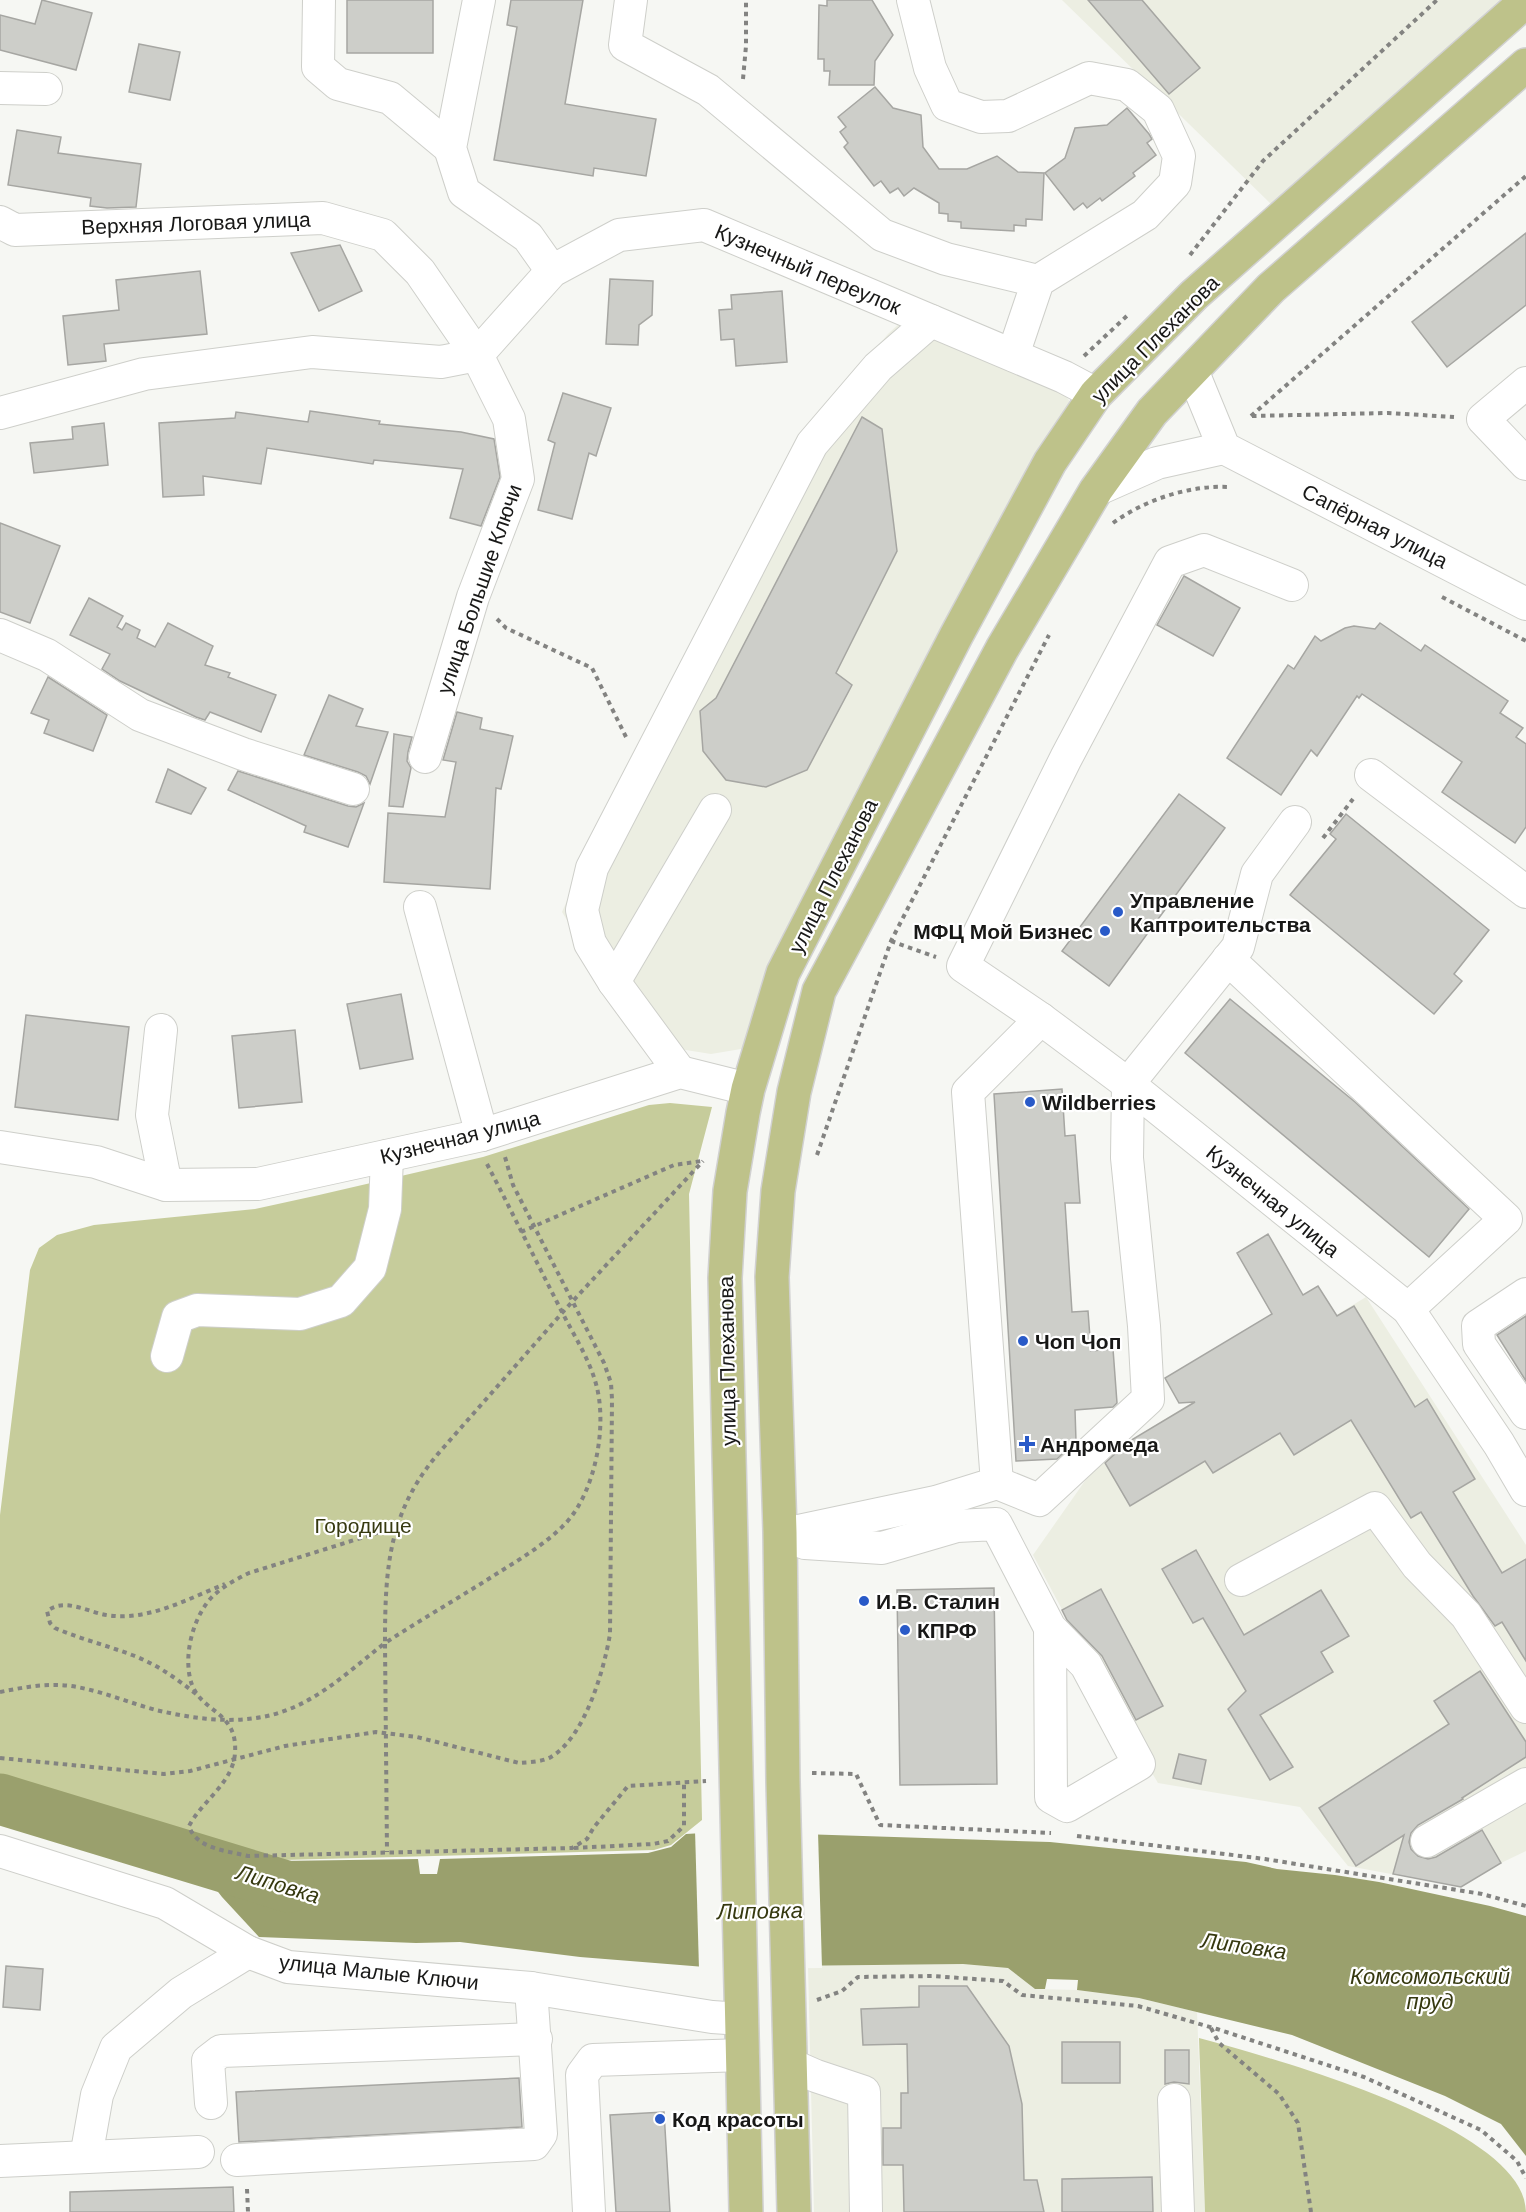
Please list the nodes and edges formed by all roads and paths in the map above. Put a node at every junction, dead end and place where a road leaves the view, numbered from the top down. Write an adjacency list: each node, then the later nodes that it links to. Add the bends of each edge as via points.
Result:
1 (319, 0): 12 (street, via 318,67 338,84 390,98)
2 (478, 0): 12 (street)
3 (631, 0): 11 (street, via 624,45 708,90)
4 (746, 0): 11 (path)
5 (913, 0): 17 (street, via 930,68 947,105 981,117 1008,116 1089,78 1127,86 1158,110 1175,146 1179,156 1175,183 1145,215)
6 (1437, 0): 15 (path, via 1263,161)
7 (1526, 1): 23 (main road, улица Плеханова, via 1194,295)
8 (1526, 65): 21 (main road, улица Плеханова, via 1271,288)
9 (0, 88): 10 (street)
10 (46, 89)
11 (739, 116): 17 (street, via 882,235 946,259)
12 (450, 148): 16 (street, via 464,192 528,237)
13 (1526, 176): 25 (path, via 1251,416 1388,413)
14 (0, 222): 19 (street, Верхняя Логовая улица, via 15,230 322,218 383,235 420,272)
15 (1191, 254)
16 (552, 271): 18 (street, Кузнечный переулок, via 619,235 704,225); 19 (street, Кузнечный переулок)
17 (1038, 281): 20 (street)
18 (931, 321): 20 (street, Кузнечный переулок); 39 (street, via 878,367 812,444)
19 (477, 355): 24 (street, via 441,362 312,352 144,374); 32 (street, улица Большие Ключи, via 509,419 518,479)
20 (1013, 355): 23 (street, Кузнечный переулок)
21 (1192, 370): 26 (street); 28 (main road, улица Плеханова, via 1152,412)
22 (1526, 383): 25 (street)
23 (1096, 394): 55 (main road, улица Плеханова, via 1050,462 783,973)
24 (0, 413)
25 (1483, 419): 27 (street)
26 (1224, 448): 28 (street, via 1157,463); 34 (street, Сапёрная улица)
27 (1526, 464)
28 (1096, 490): 72 (main road, улица Плеханова, via 1002,649 819,992 794,1092 778,1191 772,1277)
29 (1239, 492): 30 (path, via 1229,486 1169,494)
30 (1110, 525)
31 (1292, 585): 49 (street, via 1204,550 1170,562 1066,758)
32 (473, 597): 38 (street, улица Большие Ключи); 39 (path, via 506,628 592,668)
33 (1441, 597): 37 (path)
34 (1526, 604)
35 (1054, 625): 47 (path)
36 (0, 635): 41 (street, via 47,655 140,716)
37 (1526, 641)
38 (424, 757)
39 (643, 770): 50 (street, via 592,868 582,910 590,943)
40 (1371, 775): 44 (path); 45 (street)
41 (353, 789)
42 (715, 810): 50 (street)
43 (1295, 822): 48 (street, via 1257,874 1238,947)
44 (1318, 843)
45 (1526, 892)
46 (420, 907): 56 (street)
47 (891, 941): 49 (path); 59 (path)
48 (1228, 959): 54 (street); 65 (street, via 1506,1219)
49 (963, 966): 51 (street, Кузнечная улица)
50 (614, 981): 53 (street)
51 (1041, 1019): 54 (street, Кузнечная улица); 69 (street, via 968,1092)
52 (161, 1030): 60 (street, via 152,1115)
53 (680, 1072): 55 (street); 56 (street, Кузнечная улица)
54 (1128, 1084): 65 (street, Кузнечная улица); 69 (street, via 1127,1158 1148,1398 1039,1500)
55 (748, 1089): 86 (main road, улица Плеханова, via 730,1191 725,1278)
56 (485, 1134): 58 (street, Кузнечная улица); 61 (path); 62 (path)
57 (0, 1147): 60 (street, Кузнечная улица, via 96,1162)
58 (387, 1156): 60 (street, Кузнечная улица, via 258,1184); 67 (street, via 385,1209 370,1268 341,1300 300,1314 197,1310 178,1317)
59 (815, 1162)
60 (166, 1185)
61 (534, 1226): 62 (path); 64 (path); 64 (path, via 674,1165 703,1161)
62 (521, 1232): 66 (path)
63 (1526, 1294): 68 (street, via 1478,1326 1479,1344)
64 (572, 1302): 66 (path); 81 (path, via 604,1364 612,1398 610,1634 607,1655 590,1701 572,1737 550,1757 536,1762 501,1759)
65 (1408, 1309): 70 (street, Кузнечная улица)
66 (562, 1313): 71 (path, via 434,1458 410,1492); 76 (path, via 589,1365 598,1393 597,1458 584,1495 566,1523 551,1537)
67 (167, 1356)
68 (1526, 1413)
69 (997, 1483): 72 (street, via 936,1502 805,1531)
70 (1526, 1490)
71 (396, 1527): 74 (path); 76 (path, via 388,1568)
72 (780, 1532): 75 (street, via 805,1543 882,1548 957,1526 996,1524); 84 (main road, улица Плеханова)
73 (1241, 1580): 79 (street, via 1376,1508 1417,1565 1466,1615)
74 (230, 1582): 78 (path, via 203,1609 189,1647 193,1686); 78 (path, via 139,1615 111,1616 68,1604 47,1611 55,1628 133,1655 175,1677)
75 (1050, 1628): 75 (street, via 1086,1665 1138,1764 1067,1806 1051,1797)
76 (385, 1643): 80 (path, via 318,1696 260,1719); 81 (path)
77 (0, 1692): 80 (path, via 30,1686 75,1686 157,1710)
78 (201, 1699): 80 (path)
79 (1526, 1707)
80 (224, 1719): 83 (path, via 234,1737)
81 (386, 1733): 83 (path, via 356,1734); 93 (path)
82 (0, 1758): 83 (path, via 164,1774)
83 (233, 1760): 93 (path, via 221,1785 189,1826 197,1839 214,1848 249,1856)
84 (794, 1778): 88 (path, via 856,1774 880,1824); 97 (main road, улица Плеханова)
85 (684, 1781): 86 (path); 91 (path, via 628,1786 587,1839); 91 (path, via 684,1826 668,1841)
86 (721, 1782): 98 (main road, улица Плеханова)
87 (1526, 1784): 90 (street)
88 (1053, 1833)
89 (1077, 1836): 94 (path, via 1265,1859 1482,1894)
90 (1427, 1841)
91 (572, 1848): 93 (path)
92 (0, 1851): 95 (street, улица Малые Ключи, via 165,1903)
93 (387, 1852)
94 (1526, 1906)
95 (248, 1952): 96 (street, улица Малые Ключи, via 288,1966); 106 (street, via 181,1993 116,2048 97,2095)
96 (531, 1988): 98 (street, улица Малые Ключи, via 712,2017); 100 (street)
97 (802, 1994): 99 (path, via 842,1991 858,1977 932,1976 1003,1981 1022,1995 1138,2006); 102 (main road, улица Плеханова)
98 (741, 2004): 101 (main road, улица Плеханова)
99 (1211, 2028): 109 (path, via 1364,2077 1481,2130 1517,2161); 115 (path, via 1219,2043 1279,2094 1298,2123)
100 (536, 2039): 104 (street, via 221,2051 208,2061); 107 (street, via 541,2134 534,2144)
101 (743, 2055): 110 (street, via 593,2060 582,2075); 111 (main road, улица Плеханова)
102 (791, 2065): 112 (main road, улица Плеханова); 113 (street, via 864,2092)
103 (1174, 2100): 114 (street)
104 (211, 2103)
105 (198, 2152): 106 (street)
106 (86, 2157): 108 (street)
107 (237, 2160)
108 (0, 2161)
109 (1526, 2178)
110 (590, 2212)
111 (746, 2212)
112 (794, 2212)
113 (866, 2212)
114 (1178, 2212)
115 (1311, 2212)

